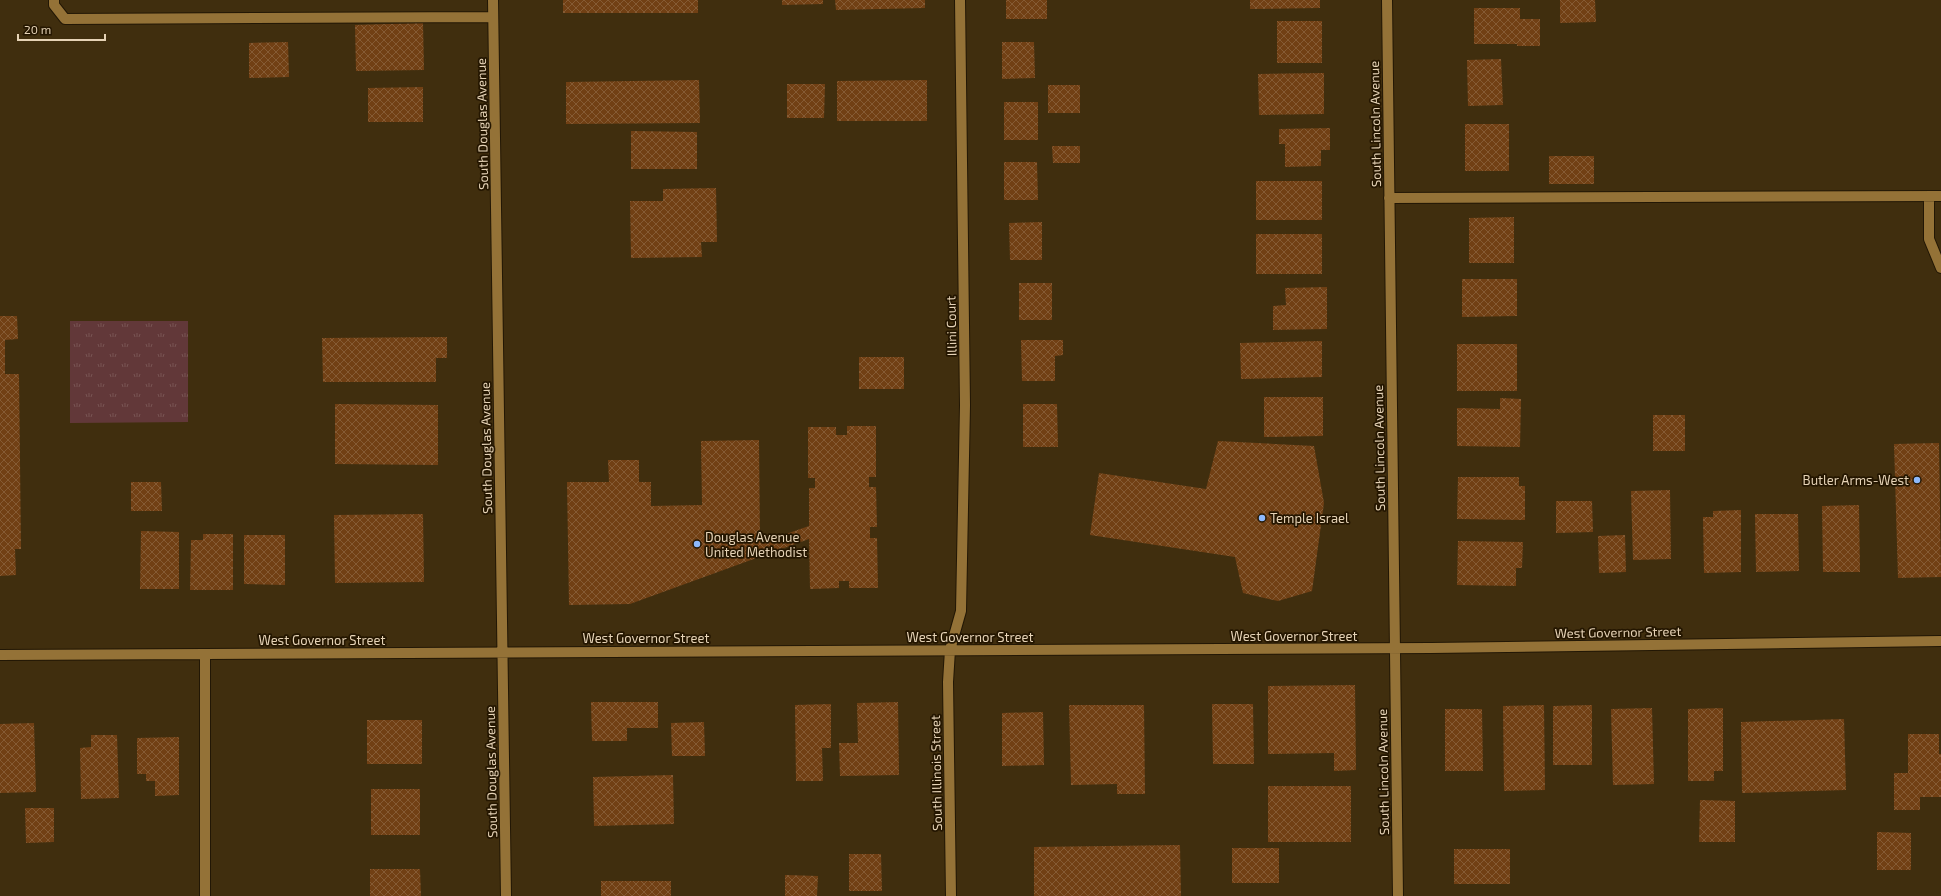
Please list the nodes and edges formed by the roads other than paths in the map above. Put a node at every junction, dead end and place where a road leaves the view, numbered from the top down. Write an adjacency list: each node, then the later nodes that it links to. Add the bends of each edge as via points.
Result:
1 (54, 0): 5 (street, via 54,5 65,19)
2 (493, 0): 5 (street, South Douglas Avenue)
3 (960, 0): 12 (street, Illini Court, via 965,413 961,611)
4 (1387, 0): 8 (street, South Lincoln Avenue)
5 (493, 17): 13 (street, South Douglas Avenue)
6 (1929, 196): 7 (street); 8 (street); 9 (street, via 1929,239)
7 (1941, 196)
8 (1389, 198): 11 (street, South Lincoln Avenue)
9 (1941, 268)
10 (1941, 641): 11 (street, West Governor Street)
11 (1394, 648): 12 (street, West Governor Street); 19 (street, South Lincoln Avenue)
12 (950, 650): 13 (street, West Governor Street); 18 (street, South Illinois Street, via 948,689)
13 (502, 652): 14 (street, West Governor Street); 17 (street, South Douglas Avenue)
14 (205, 654): 15 (street, West Governor Street); 16 (street)
15 (0, 655)
16 (205, 896)
17 (506, 896)
18 (951, 896)
19 (1398, 896)

